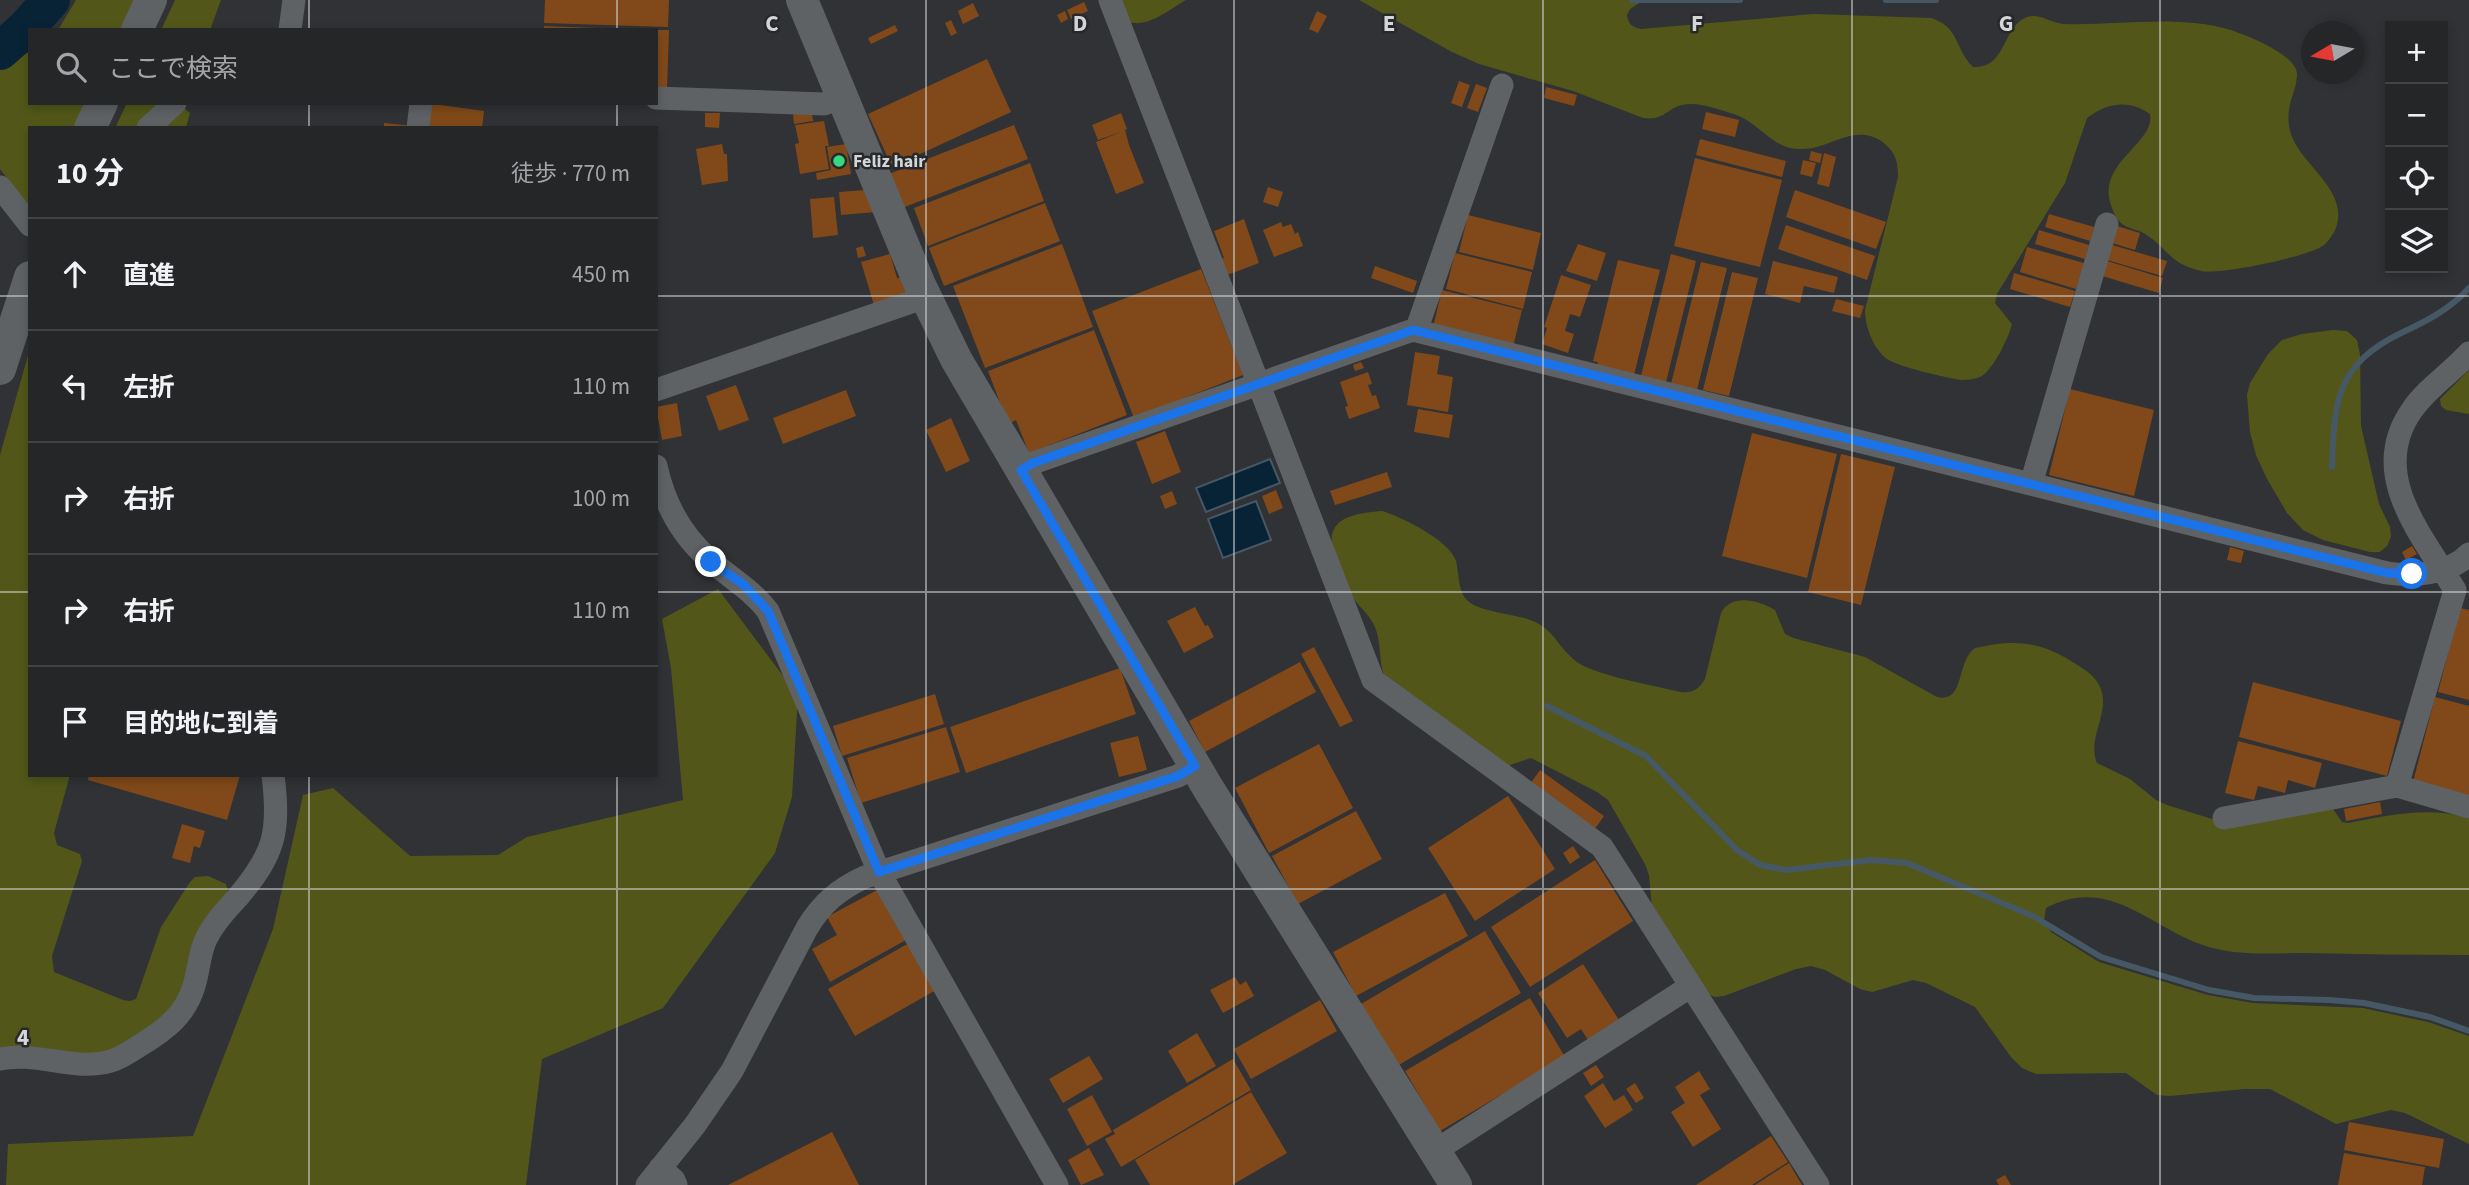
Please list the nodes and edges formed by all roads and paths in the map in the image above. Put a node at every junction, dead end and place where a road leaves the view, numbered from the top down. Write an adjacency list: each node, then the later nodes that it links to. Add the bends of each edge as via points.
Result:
1 (151, 0): 5 (street)
2 (294, 0): 6 (street)
3 (802, 0): 8 (street)
4 (1110, 0): 24 (street)
5 (138, 28)
6 (290, 28)
7 (1502, 85): 21 (street)
8 (842, 97): 9 (street, via 824,104); 20 (street)
9 (658, 99)
10 (101, 105): 13 (street)
11 (173, 105): 14 (street)
12 (421, 105): 15 (street)
13 (91, 126)
14 (150, 126)
15 (418, 126)
16 (0, 187): 17 (street)
17 (28, 222)
18 (2107, 224): 28 (street)
19 (28, 283): 23 (street)
20 (926, 297): 25 (street); 26 (street, via 951,350)
21 (1416, 331): 24 (street); 28 (street)
22 (2469, 354): 30 (street, via 2412,410 2395,452 2400,496)
23 (0, 369)
24 (1259, 384): 26 (street); 37 (street, via 1373,680 1602,847)
25 (658, 389)
26 (1021, 470): 31 (street)
27 (658, 474): 36 (street, via 682,530 768,611)
28 (2031, 484): 30 (street, via 2387,573)
29 (2469, 554): 30 (street)
30 (2443, 569): 33 (street, via 2455,590)
31 (1195, 766): 36 (street, via 1178,776); 39 (street)
32 (273, 777): 38 (street, via 276,817 270,852 206,940 190,1000 179,1017 164,1031 112,1060 76,1064 25,1056)
33 (2397, 786): 34 (street); 35 (street)
34 (2469, 807)
35 (2224, 818)
36 (879, 872): 40 (street, via 847,885 817,911 732,1071); 41 (street)
37 (1691, 986): 39 (street); 43 (street)
38 (0, 1059)
39 (1435, 1151): 42 (street)
40 (661, 1179)
41 (1057, 1185)
42 (1457, 1185)
43 (1818, 1185)

